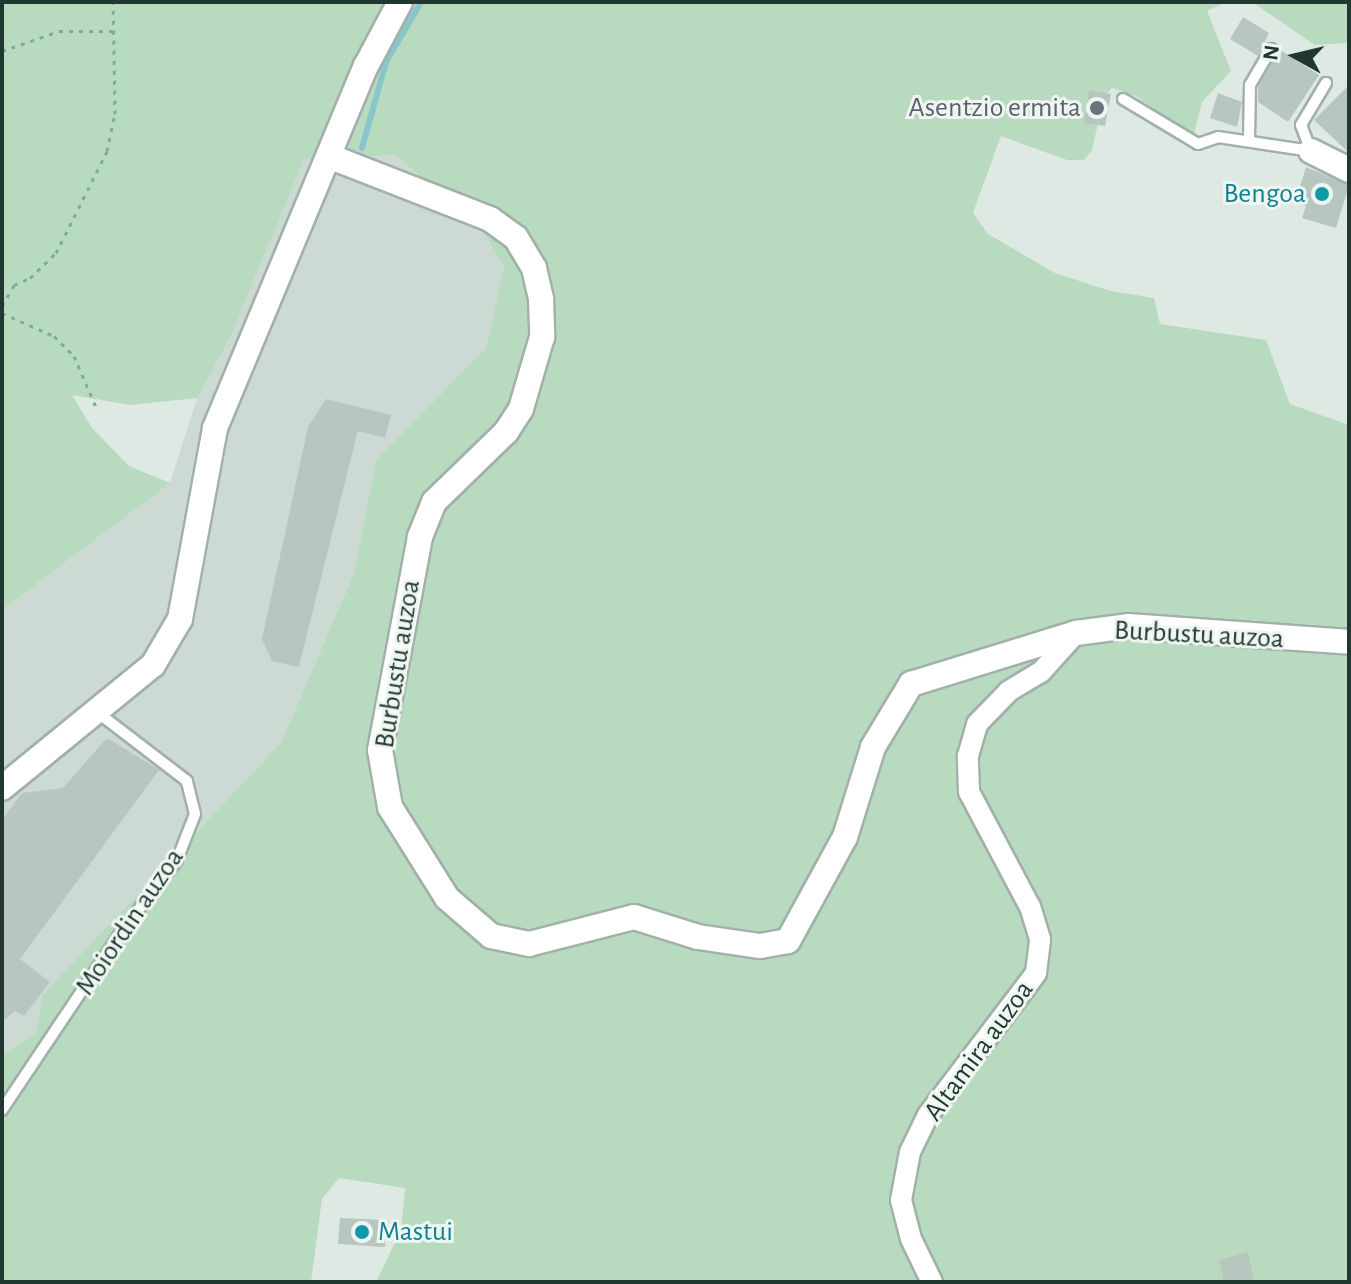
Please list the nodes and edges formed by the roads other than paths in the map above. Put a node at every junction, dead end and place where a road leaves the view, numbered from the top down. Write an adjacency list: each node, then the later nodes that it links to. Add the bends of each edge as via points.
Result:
1 (400, 2): 7 (street, via 366,66)
2 (1271, 49): 5 (lane, via 1250,85)
3 (1326, 83): 6 (lane, via 1301,125 1300,134)
4 (1123, 99): 5 (lane, via 1198,144 1218,137)
5 (1249, 140): 6 (lane)
6 (1311, 151): 8 (street)
7 (331, 157): 9 (street, Burbustu auzoa, via 490,219 516,238 534,268 541,299 542,337 521,409 506,432 434,502 420,537 380,750 390,807 447,898 491,936 529,944 634,917 698,937 760,946 788,941 845,837 873,747 911,684); 11 (street, via 215,428 180,619 153,665)
8 (1349, 170)
9 (1076, 633): 10 (street, Burbustu auzoa, via 1128,626); 14 (street, Altamira auzoa, via 1041,672 1009,691 977,724 968,756 969,792 1030,907 1040,939 1036,973 928,1115 910,1152 901,1200 911,1239)
10 (1349, 642)
11 (96, 711): 12 (street); 13 (lane, Moiordin auzoa, via 187,781 195,814 177,860 119,935)
12 (2, 788)
13 (2, 1110)
14 (932, 1282)

